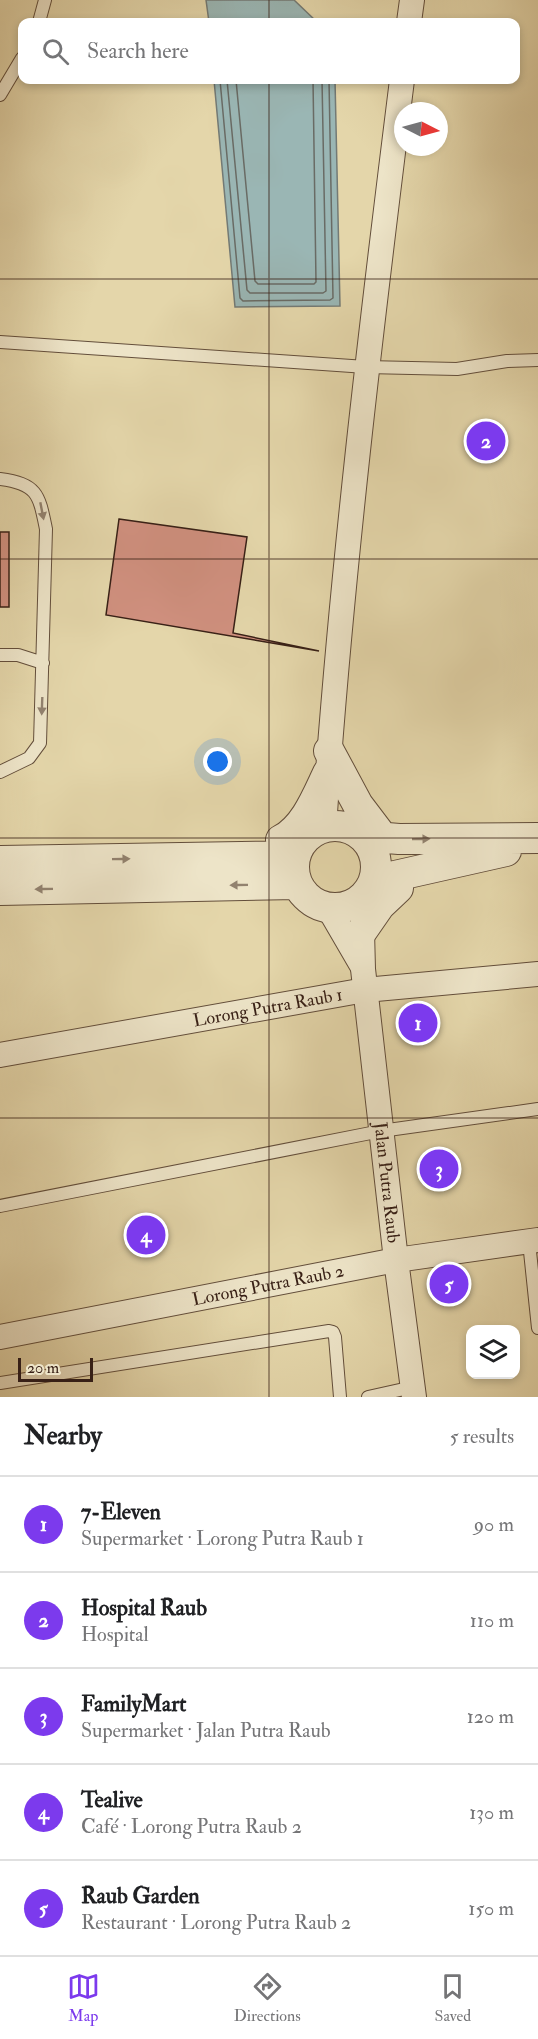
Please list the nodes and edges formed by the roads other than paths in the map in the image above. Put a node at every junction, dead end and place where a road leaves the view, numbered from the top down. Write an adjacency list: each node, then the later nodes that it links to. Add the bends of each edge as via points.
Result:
1 (45, 0): 3 (lane)
2 (412, 0): 4 (street)
3 (40, 18)
4 (410, 18)
5 (18, 65): 7 (lane)
6 (401, 84): 10 (street)
7 (0, 95)
8 (0, 342): 10 (lane)
9 (538, 360): 10 (lane, via 457,369)
10 (366, 367): 14 (street)
11 (0, 479): 13 (lane, one-way to 13, via 19,482 40,501 46,529)
12 (0, 655): 13 (lane, via 18,655)
13 (44, 663): 15 (lane, one-way to 15, via 40,744 28,758)
14 (328, 762): 16 (street); 16 (street, via 358,805); 19 (street, via 310,808 296,829)
15 (0, 772)
16 (352, 832): 17 (street, one-way to 17); 21 (street, via 311,833 301,843); 24 (street, via 371,847 376,859)
17 (538, 838)
18 (538, 844): 22 (street)
19 (249, 857): 20 (street, one-way to 19); 21 (street)
20 (0, 861)
21 (296, 870): 23 (street, one-way to 23); 25 (street, via 305,896)
22 (415, 871): 24 (street, via 386,878); 26 (street)
23 (0, 890)
24 (369, 891): 25 (street, via 354,904); 26 (street, Jalan Putra Raub)
25 (329, 909): 28 (street)
26 (362, 931): 28 (street, Jalan Putra Raub)
27 (538, 974): 28 (street, Lorong Putra Raub 1)
28 (364, 980): 29 (street, Lorong Putra Raub 1); 31 (street, Jalan Putra Raub)
29 (0, 1055)
30 (538, 1108): 31 (lane)
31 (381, 1131): 32 (lane); 34 (street, Jalan Putra Raub)
32 (0, 1206)
33 (534, 1241): 34 (street, Lorong Putra Raub 2); 35 (lane)
34 (396, 1260): 36 (street, Lorong Putra Raub 2); 38 (street, Jalan Putra Raub)
35 (538, 1328)
36 (0, 1337)
37 (0, 1383): 39 (lane, via 330,1331 335,1337)
38 (414, 1392): 40 (lane)
39 (340, 1397)
40 (368, 1397)

